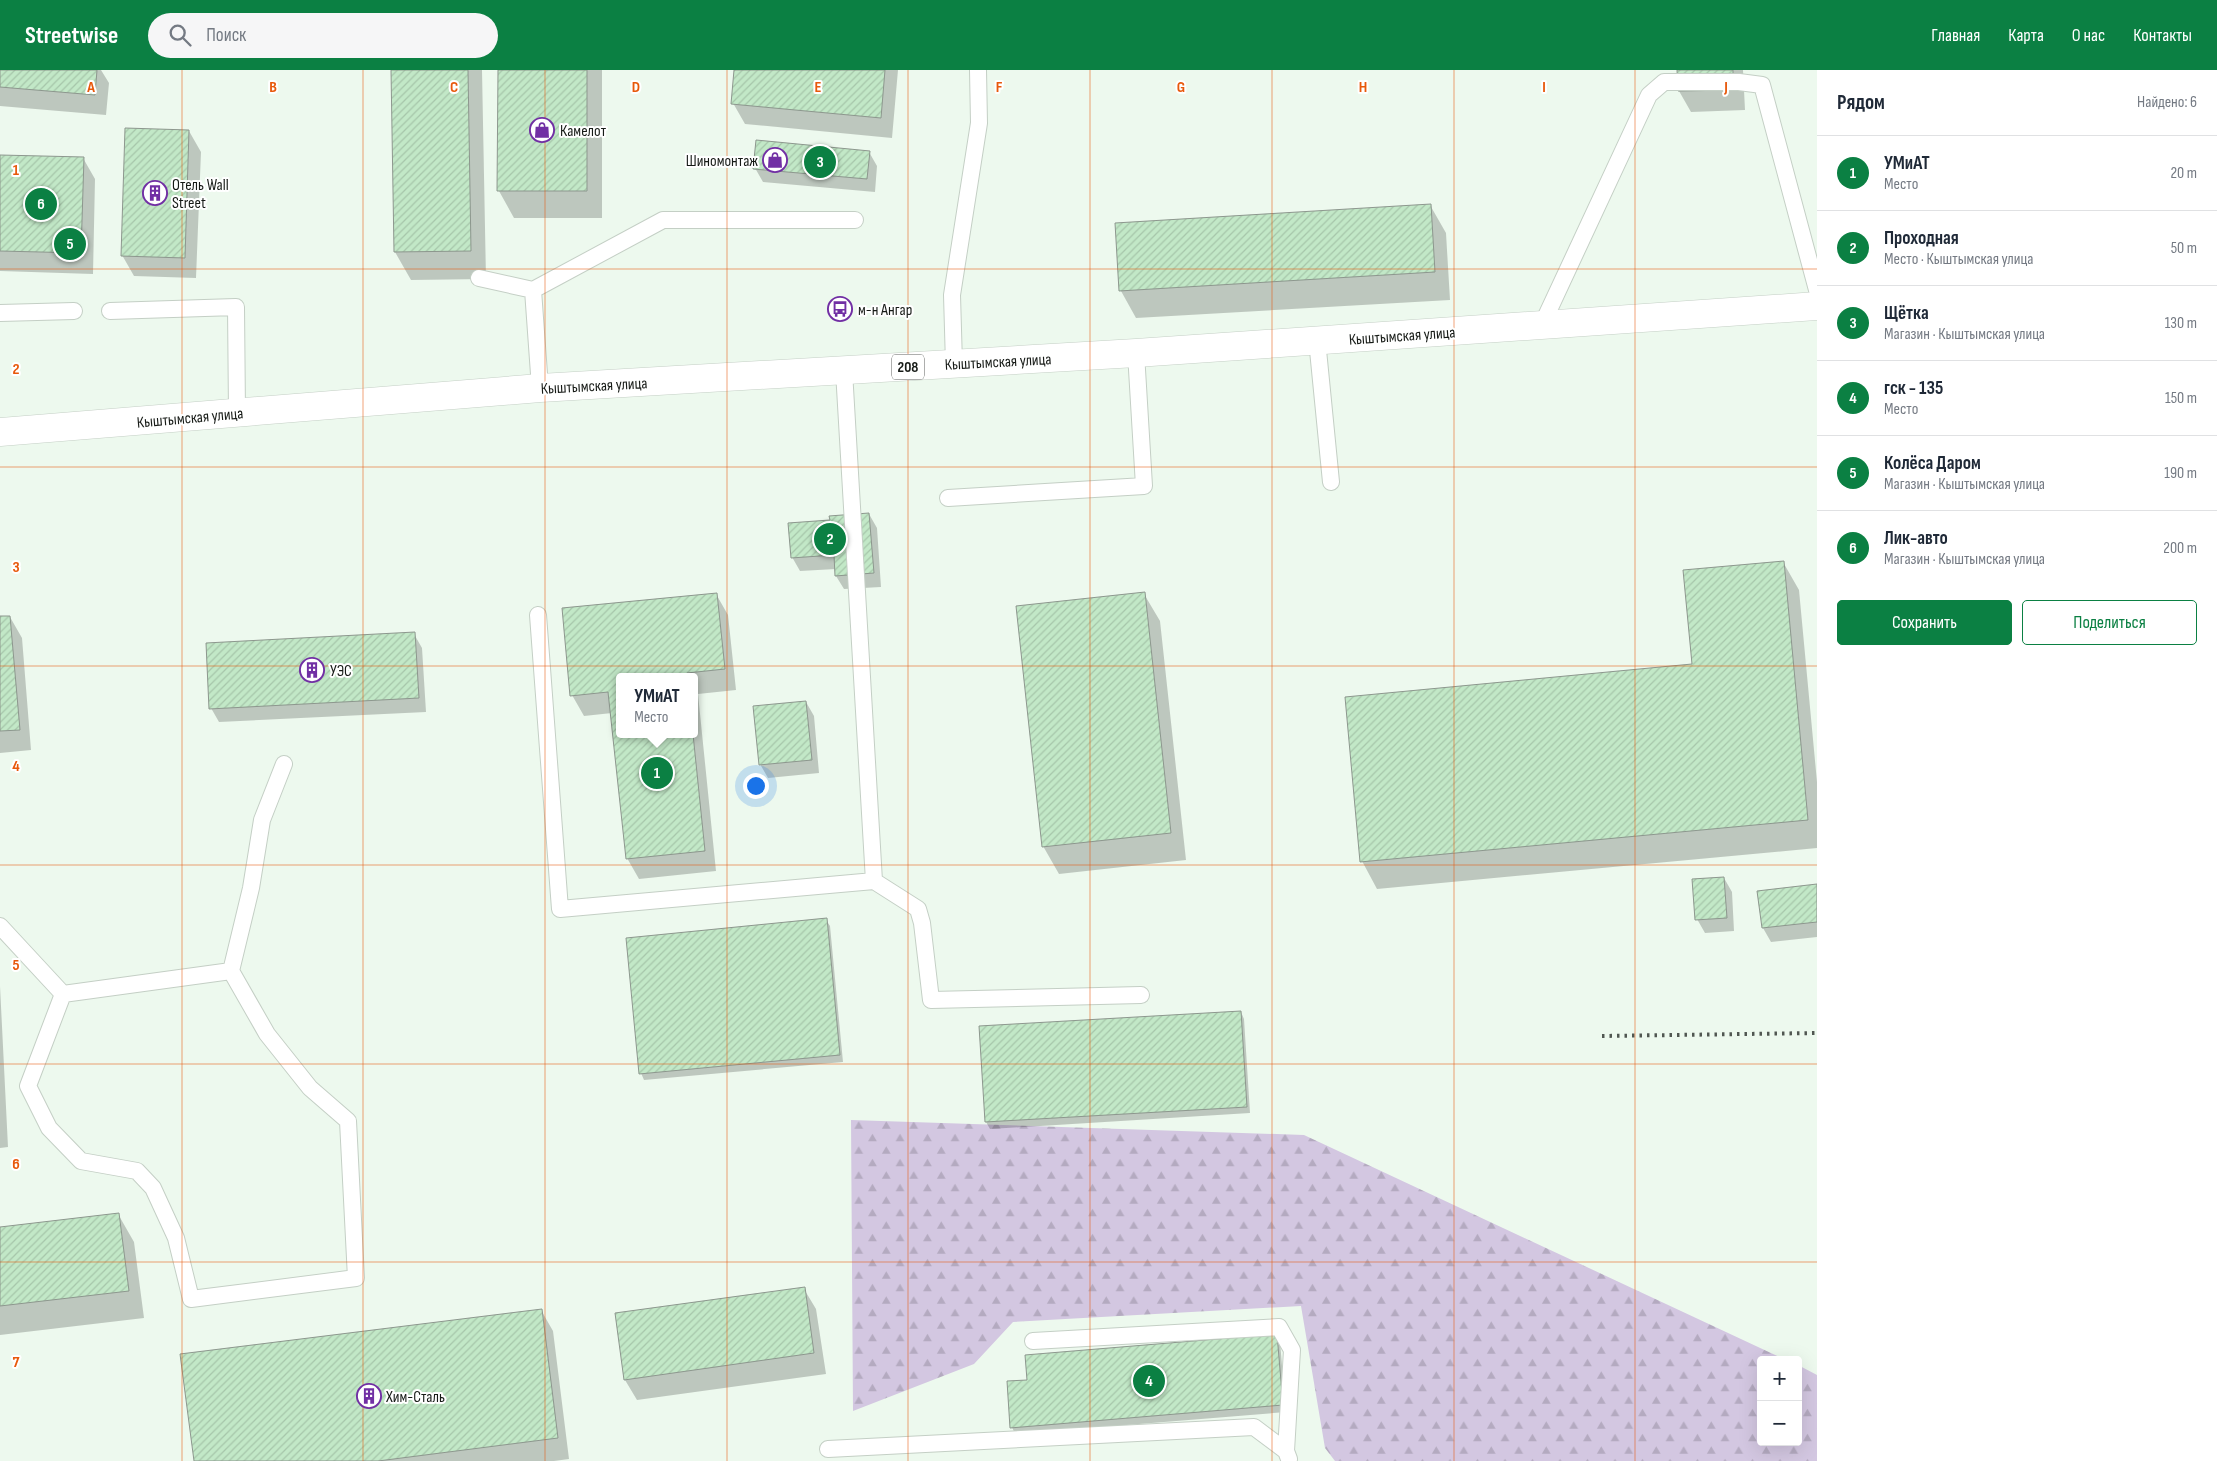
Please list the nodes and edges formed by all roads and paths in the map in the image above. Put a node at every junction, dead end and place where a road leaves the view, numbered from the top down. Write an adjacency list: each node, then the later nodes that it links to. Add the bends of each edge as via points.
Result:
1 (978, 70): 13 (lane, via 979,122 952,295)
2 (855, 220): 4 (lane, via 663,220)
3 (479, 278): 4 (lane)
4 (532, 290): 15 (lane)
5 (1817, 290): 10 (lane, via 1762,85 1664,82 1649,95)
6 (1817, 306): 10 (main road, Кыштымская улица / 208)
7 (110, 311): 16 (lane, via 236,307)
8 (0, 312): 9 (lane)
9 (74, 312)
10 (1541, 327): 11 (main road, Кыштымская улица / 208)
11 (1317, 340): 12 (main road, Кыштымская улица / 208); 18 (lane)
12 (1136, 353): 13 (main road, Кыштымская улица / 208); 19 (lane, via 1144,486)
13 (954, 364): 14 (main road, Кыштымская улица / 208)
14 (844, 371): 15 (main road, Кыштымская улица / 208); 22 (lane)
15 (540, 388): 16 (main road, Кыштымская улица / 208)
16 (238, 413): 17 (main road, Кыштымская улица / 208)
17 (0, 432)
18 (1331, 482)
19 (948, 498)
20 (538, 614): 22 (lane, via 560,909)
21 (284, 764): 24 (lane, via 262,820 251,888)
22 (874, 881): 26 (lane, via 918,909 931,1000)
23 (0, 926): 25 (lane)
24 (230, 971): 25 (lane); 25 (lane, via 266,1034 310,1088 348,1121 356,1278 191,1299 176,1238 153,1188 137,1171 81,1161 49,1128 28,1086)
25 (63, 994)
26 (1141, 995)
27 (1033, 1341): 29 (lane, via 1279,1327 1292,1350)
28 (828, 1450): 29 (lane, via 1254,1427)
29 (1288, 1456)

